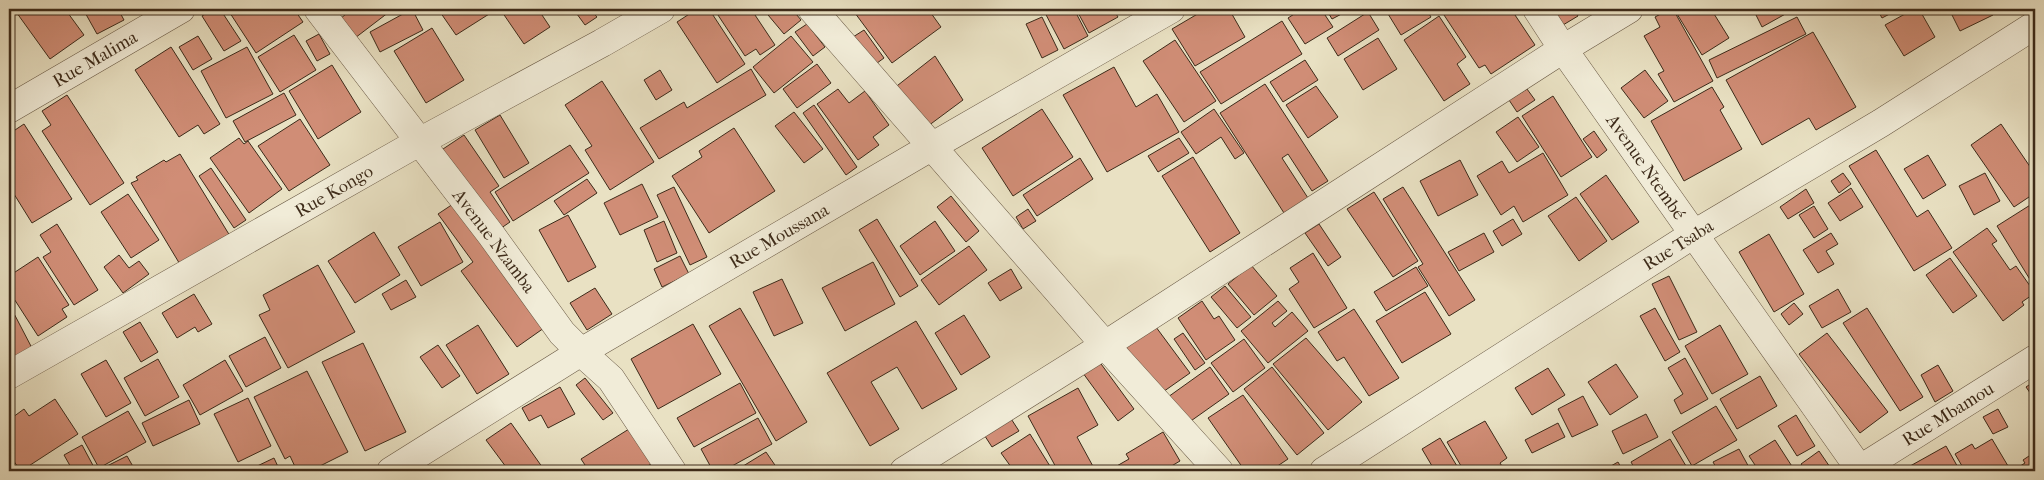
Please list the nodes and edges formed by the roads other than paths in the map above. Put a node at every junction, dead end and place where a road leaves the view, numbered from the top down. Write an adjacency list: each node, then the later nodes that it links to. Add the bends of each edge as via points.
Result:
1 (181, 9): 10 (street, Rue Malima)
2 (318, 9): 11 (street, Avenue Nzamba)
3 (661, 9): 11 (street, Rue Kongo)
4 (812, 9): 12 (street)
5 (1171, 9): 12 (street, Rue Moussana)
6 (1537, 9): 9 (street, Avenue Ntembé)
7 (1629, 9): 9 (street)
8 (2035, 25): 13 (street, Rue Tsaba, via 1881,123)
9 (1563, 49): 13 (street, Avenue Ntembé); 14 (street)
10 (9, 109)
11 (419, 142): 15 (street, Avenue Nzamba, via 562,333); 17 (street, Rue Kongo)
12 (931, 147): 14 (street); 15 (street, Rue Moussana)
13 (1694, 234): 22 (street, Rue Tsaba); 23 (street, Avenue Ntembé)
14 (1105, 345): 20 (street); 21 (street)
15 (581, 352): 18 (street, Rue Moussana); 19 (street, Avenue Nzamba, via 611,378)
16 (2035, 359): 23 (street, Rue Mbamou)
17 (9, 376)
18 (391, 471)
19 (672, 471)
20 (904, 471)
21 (1219, 471)
22 (1324, 471)
23 (1859, 471)

